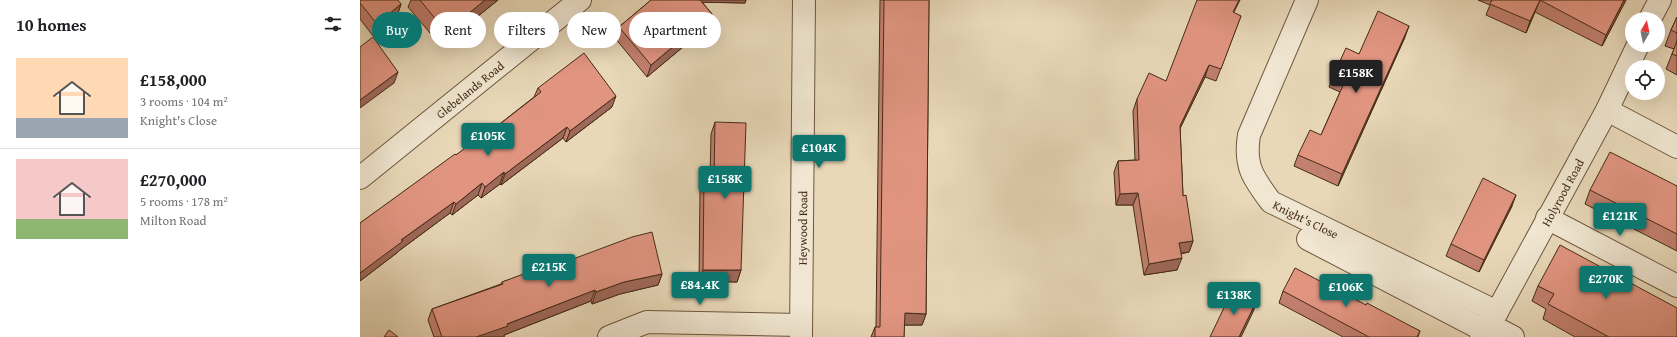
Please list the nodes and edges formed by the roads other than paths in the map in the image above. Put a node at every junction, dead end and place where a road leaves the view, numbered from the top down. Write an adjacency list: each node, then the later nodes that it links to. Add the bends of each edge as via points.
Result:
1 (580, 0): 9 (street, Glebelands Road)
2 (804, 0): 14 (street, Heywood Road)
3 (1307, 0): 13 (street, Knight's Close, via 1249,135 1246,152 1253,179 1271,202)
4 (1660, 0): 5 (street)
5 (1654, 12)
6 (1635, 52): 7 (street, Holyrood Road)
7 (1607, 110): 8 (street); 10 (street, Holyrood Road)
8 (1677, 147)
9 (360, 178)
10 (1547, 218): 12 (street); 13 (street, Holyrood Road)
11 (1308, 239): 13 (street)
12 (1677, 286)
13 (1488, 326): 16 (street)
14 (801, 331): 15 (street, via 647,322)
15 (609, 337)
16 (1513, 337)

